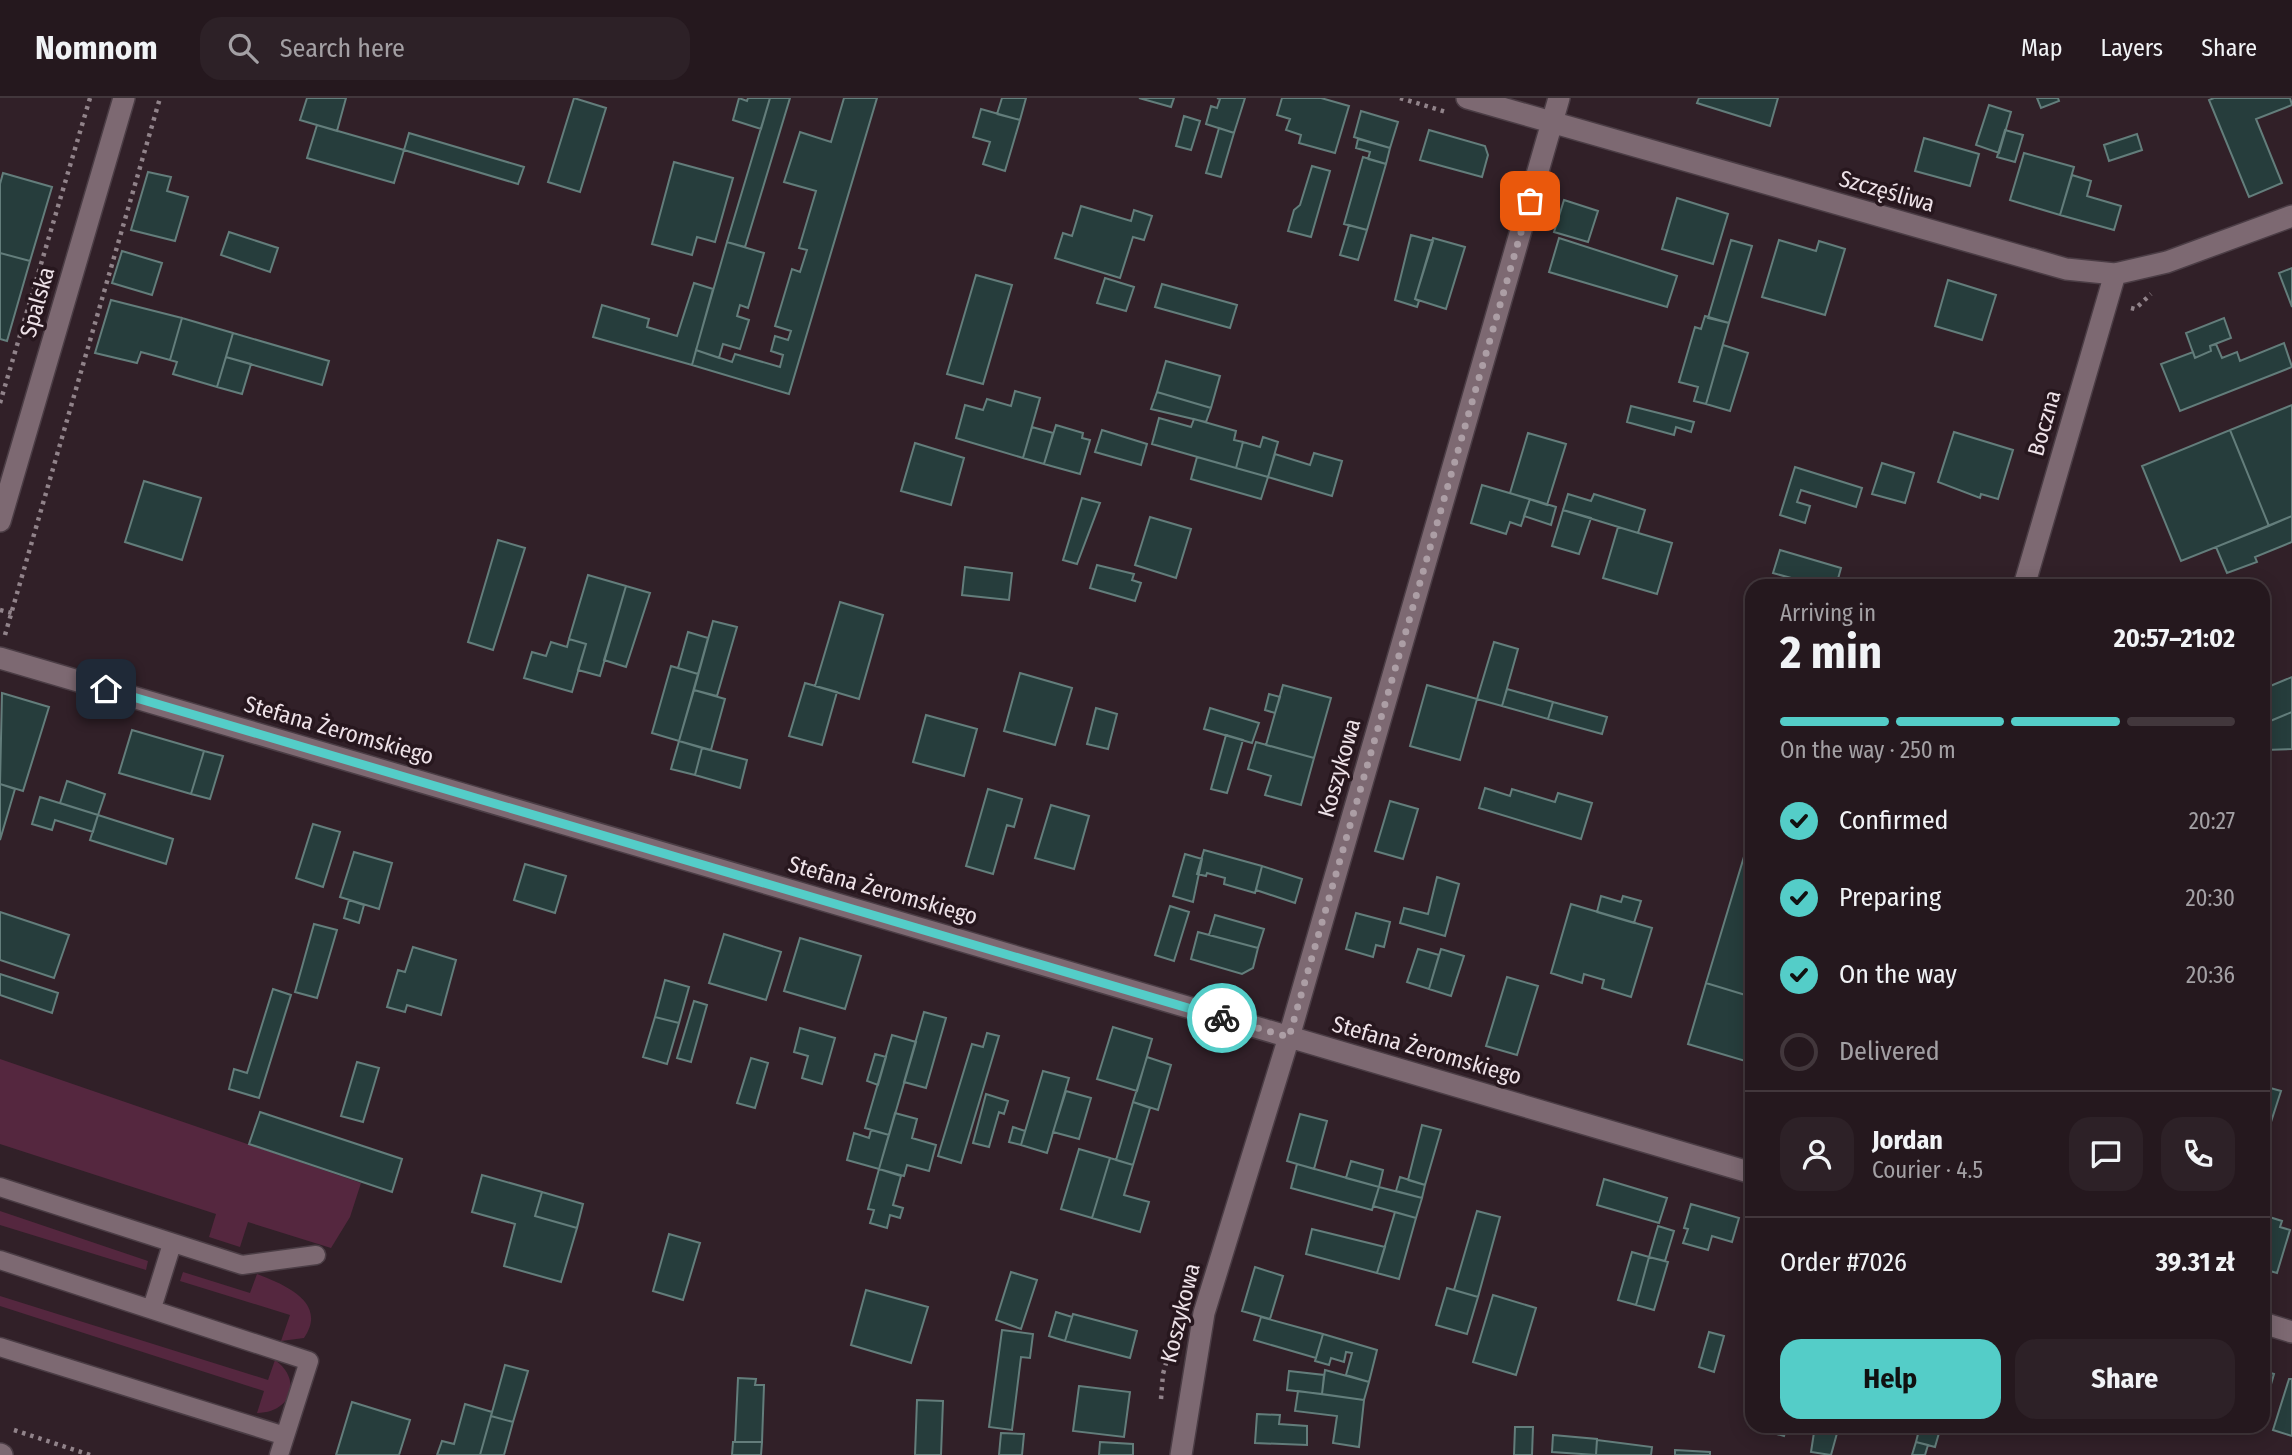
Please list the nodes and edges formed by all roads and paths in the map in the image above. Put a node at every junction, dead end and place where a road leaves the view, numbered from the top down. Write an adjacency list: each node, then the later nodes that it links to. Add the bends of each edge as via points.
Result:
1 (90, 98): 12 (path)
2 (124, 98): 13 (street, Spalska)
3 (160, 98): 16 (path)
4 (1400, 98): 6 (path)
5 (1559, 98): 7 (street, Koszykowa)
6 (1459, 106): 7 (street, Szczęśliwa)
7 (1552, 123): 9 (street, Szczęśliwa, via 2066,269); 18 (street, Koszykowa)
8 (2292, 216): 9 (street, Szczęśliwa, via 2167,262)
9 (2115, 274): 11 (street, Boczna)
10 (2153, 293): 11 (path, via 2135,309)
11 (2107, 302): 14 (street, Boczna)
12 (0, 403)
13 (0, 521)
14 (2026, 579)
15 (0, 610): 16 (path)
16 (12, 613): 17 (path)
17 (2, 649): 18 (street, Stefana Żeromskiego)
18 (1289, 1037): 19 (street, Stefana Żeromskiego); 34 (street, Koszykowa, via 1204,1313)
19 (1745, 1171)
20 (0, 1187): 21 (lane)
21 (172, 1244): 22 (lane, via 242,1265); 24 (lane)
22 (316, 1255)
23 (0, 1260): 24 (lane)
24 (152, 1308): 31 (lane, via 309,1361)
25 (2270, 1325): 26 (street)
26 (2292, 1332)
27 (0, 1347): 31 (lane)
28 (1171, 1347): 29 (path)
29 (1161, 1401)
30 (10, 1429): 32 (path)
31 (285, 1436): 33 (lane)
32 (90, 1455)
33 (279, 1455)
34 (1181, 1455)

